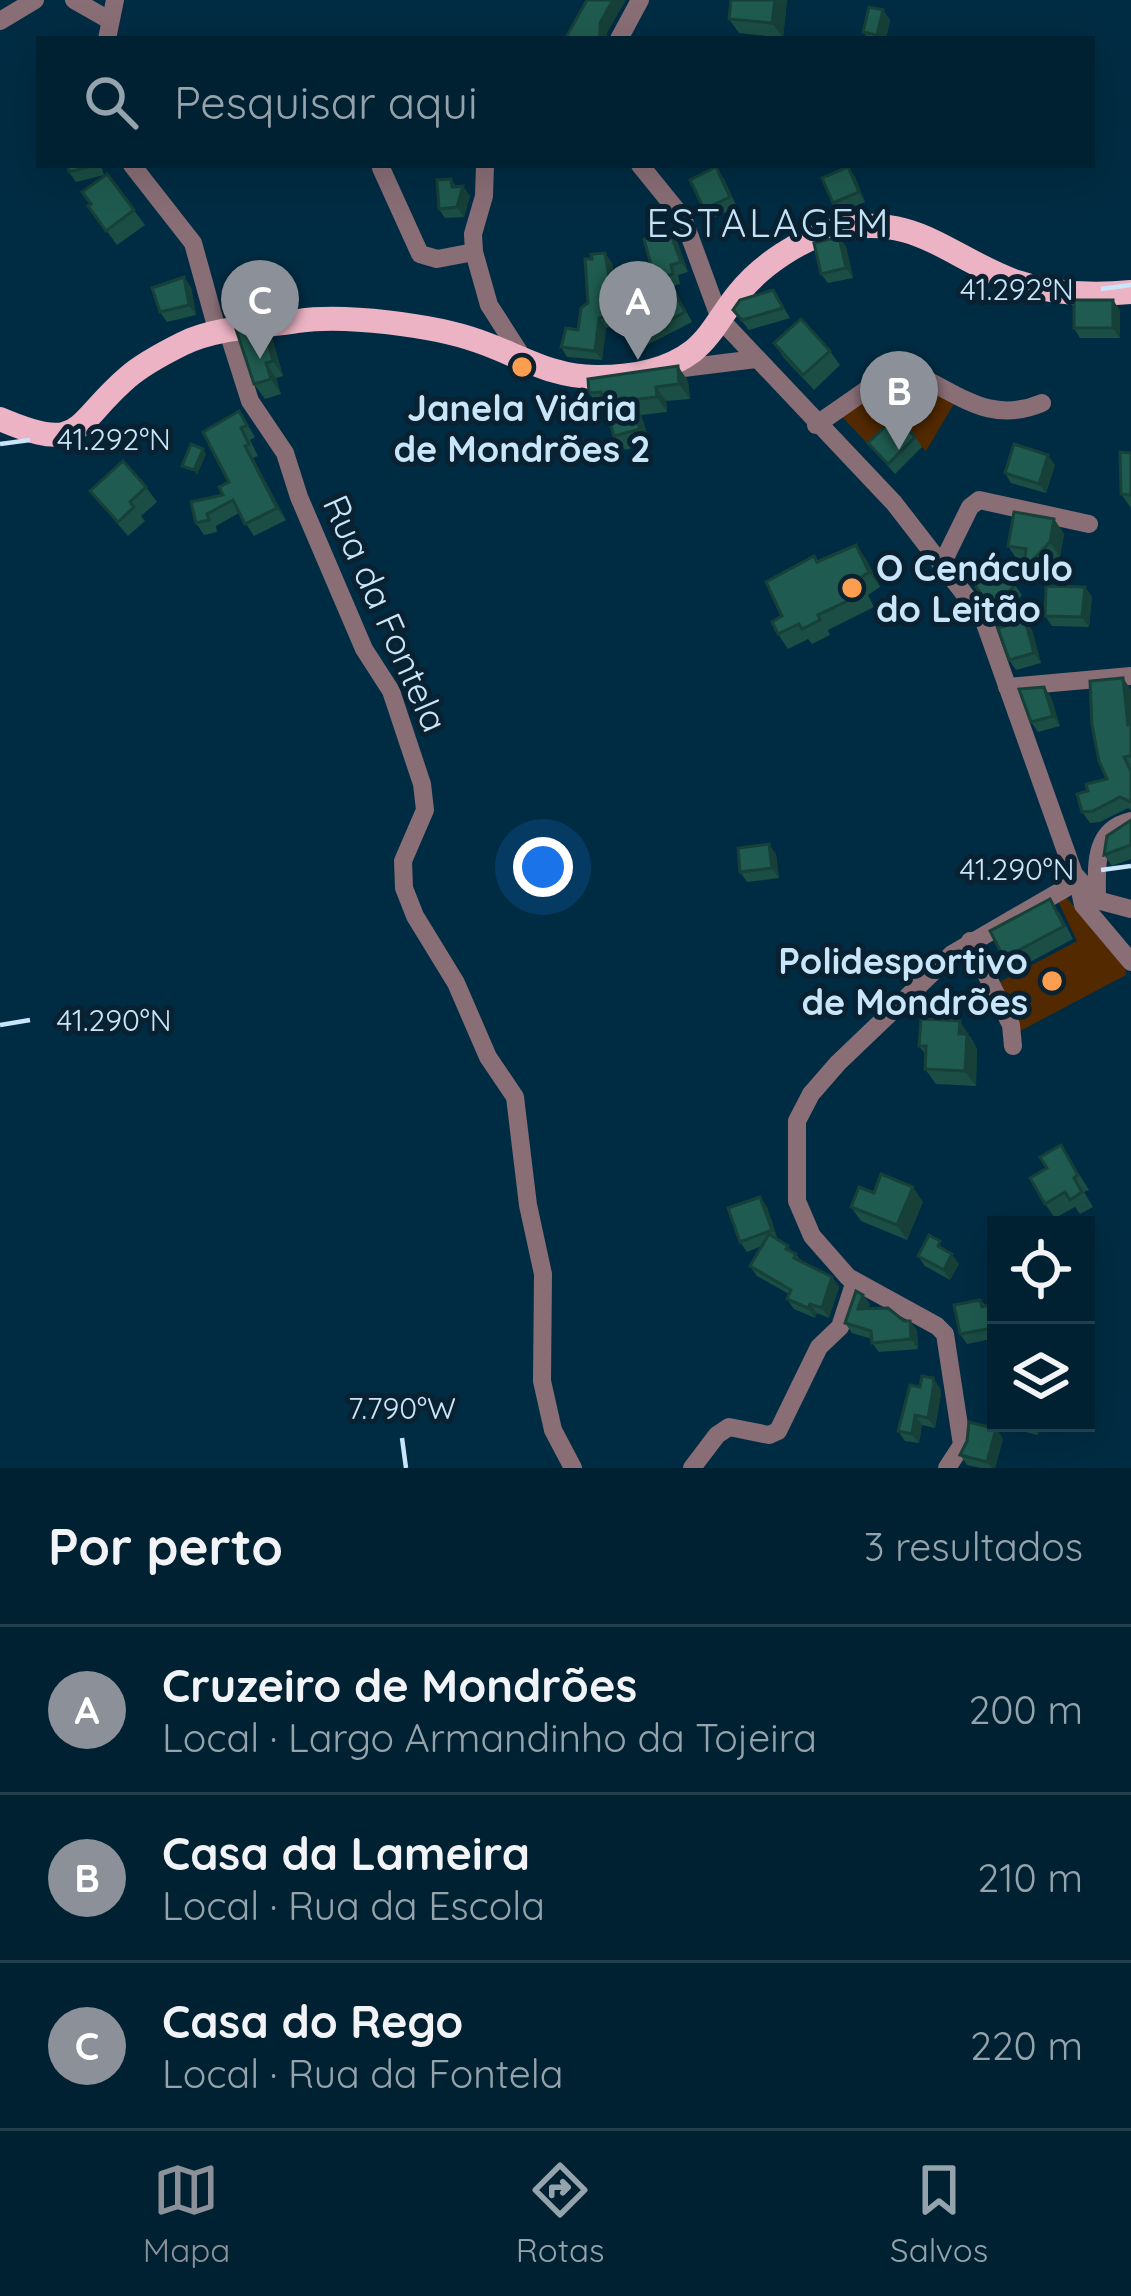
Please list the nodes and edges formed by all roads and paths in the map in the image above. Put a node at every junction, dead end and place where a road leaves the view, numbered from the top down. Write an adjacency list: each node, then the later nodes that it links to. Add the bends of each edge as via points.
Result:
1 (35, 0): 5 (street)
2 (74, 0): 6 (street)
3 (115, 0): 6 (street)
4 (640, 0): 7 (street)
5 (0, 21)
6 (108, 29)
7 (621, 36)
8 (134, 168): 15 (street, Rua da Fontela, via 193,243)
9 (381, 168): 12 (street, via 418,252 436,259)
10 (485, 168): 12 (street)
11 (642, 168): 14 (street, via 683,218)
12 (474, 252): 17 (street, via 489,305)
13 (1131, 292): 14 (main road, via 1034,287 910,230 879,225 829,232 781,257)
14 (720, 319): 16 (street); 18 (main road, via 686,356)
15 (223, 333): 17 (main road, via 340,318 461,336); 20 (main road, via 188,341 136,371 66,434 38,435); 34 (street, Rua da Fontela, via 250,401 285,453 364,650 391,692 422,784 425,810 404,861 405,895 515,1096 543,1274 542,1381)
16 (756, 359): 18 (street); 21 (street)
17 (526, 362): 18 (main road, via 575,376)
18 (632, 374)
19 (1042, 403): 21 (street, via 995,410 898,368)
20 (0, 419)
21 (816, 424): 23 (street)
22 (1089, 524): 23 (street, via 979,500)
23 (942, 564): 25 (street, via 987,624)
24 (1131, 676): 25 (street)
25 (1007, 687): 27 (street)
26 (1131, 821): 28 (street, via 1113,827 1102,843)
27 (1078, 881): 28 (street); 30 (street); 31 (street, via 1083,905)
28 (1097, 900): 29 (street)
29 (1131, 909)
30 (970, 941): 32 (street, via 1011,1025); 33 (street, via 838,1063 797,1121 802,1217)
31 (1131, 962)
32 (1012, 1046)
33 (855, 1281): 35 (street, via 840,1327 819,1347 778,1431 729,1427); 36 (street, via 945,1334 962,1445)
34 (573, 1468)
35 (692, 1468)
36 (947, 1468)

